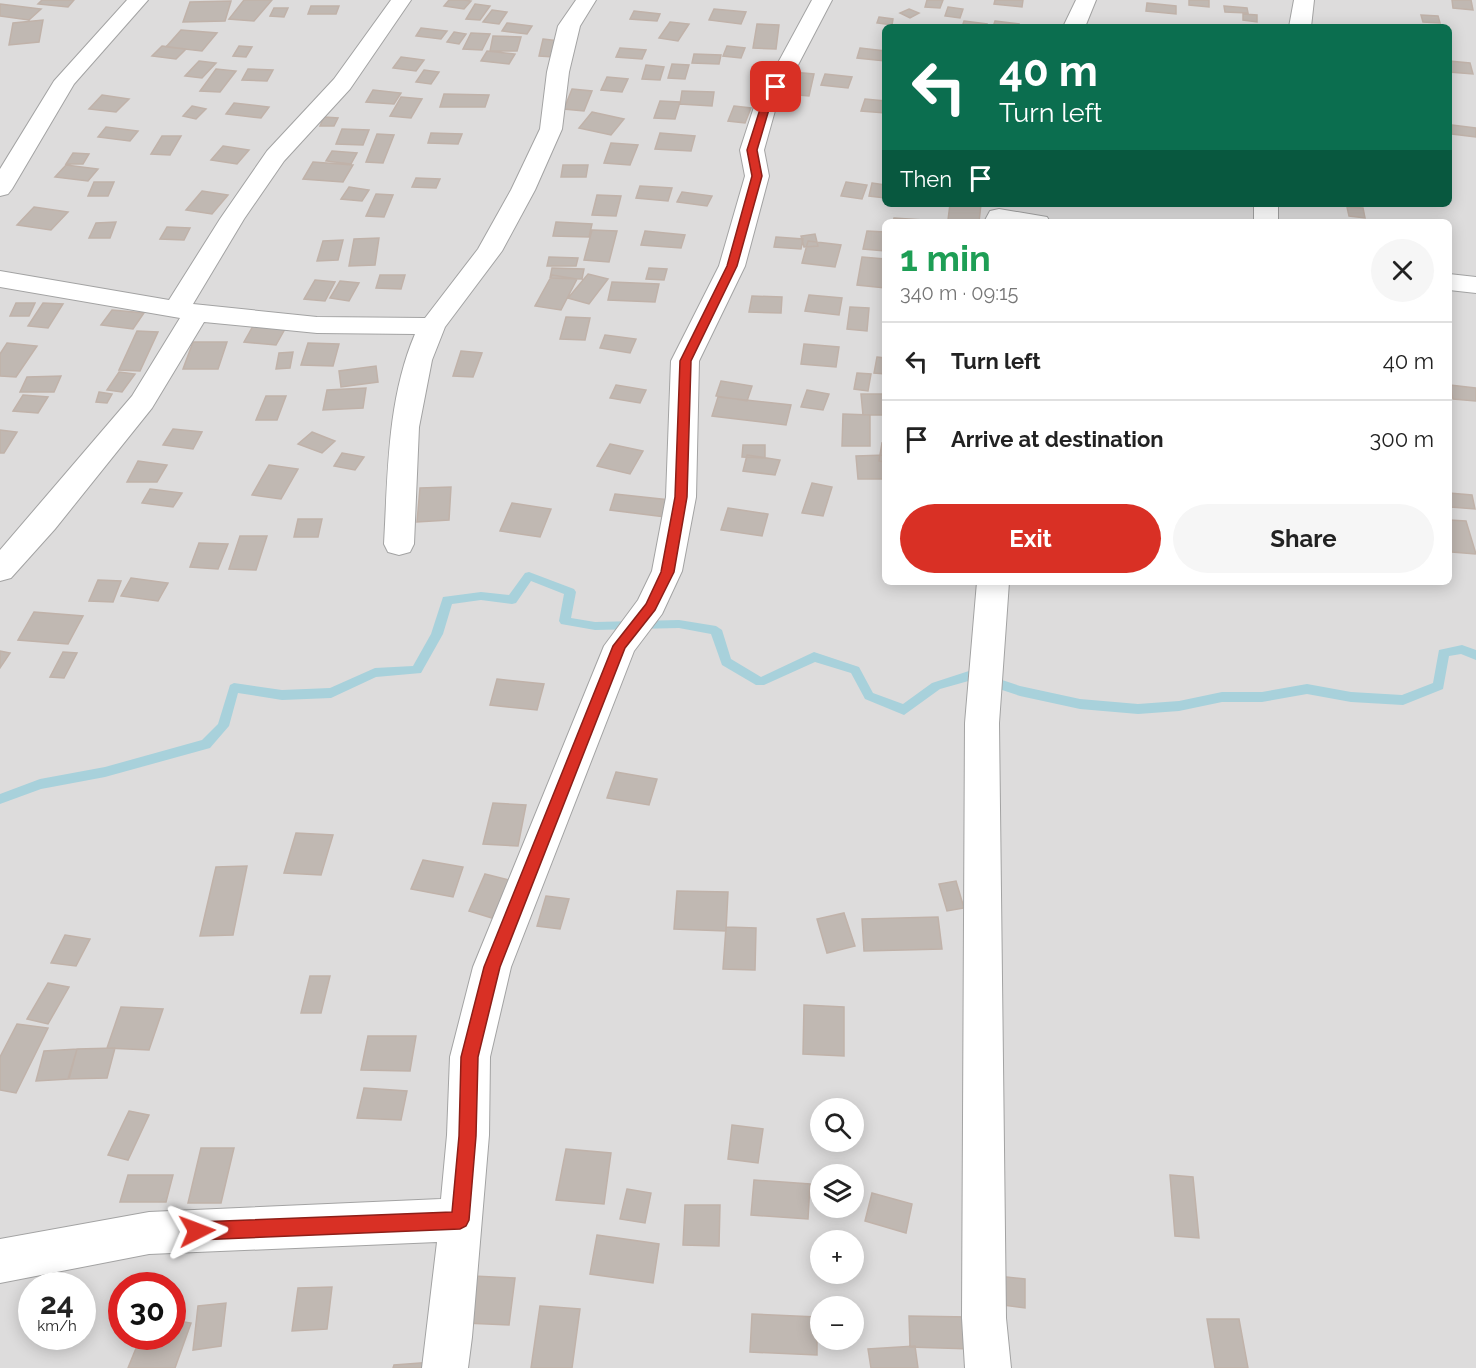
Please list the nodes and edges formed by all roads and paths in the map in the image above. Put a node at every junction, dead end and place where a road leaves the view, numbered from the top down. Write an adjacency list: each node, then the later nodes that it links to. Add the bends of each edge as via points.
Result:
1 (138, 0): 9 (street, via 65,81)
2 (401, 0): 15 (street, via 342,84 274,156 232,219)
3 (586, 0): 16 (street, via 569,26 551,129 523,190 489,251)
4 (822, 0): 20 (street, via 765,106 752,150 757,176 732,266 685,361 681,497 667,572 651,606 620,646 492,967 470,1057)
5 (1086, 0): 7 (street)
6 (1304, 0): 8 (street)
7 (1075, 24)
8 (1300, 24)
9 (0, 189)
10 (1000, 214): 11 (street)
11 (1024, 219)
12 (0, 279): 15 (street)
13 (1452, 282): 14 (street)
14 (1476, 285)
15 (186, 311): 16 (street, via 317,325); 18 (street, via 142,402)
16 (432, 326): 17 (street, via 418,360 405,427)
17 (399, 544)
18 (0, 570)
19 (993, 585): 23 (street, via 982,723 984,1318)
20 (460, 1220): 21 (street, via 149,1233); 22 (street)
21 (0, 1261)
22 (444, 1368)
23 (988, 1368)

